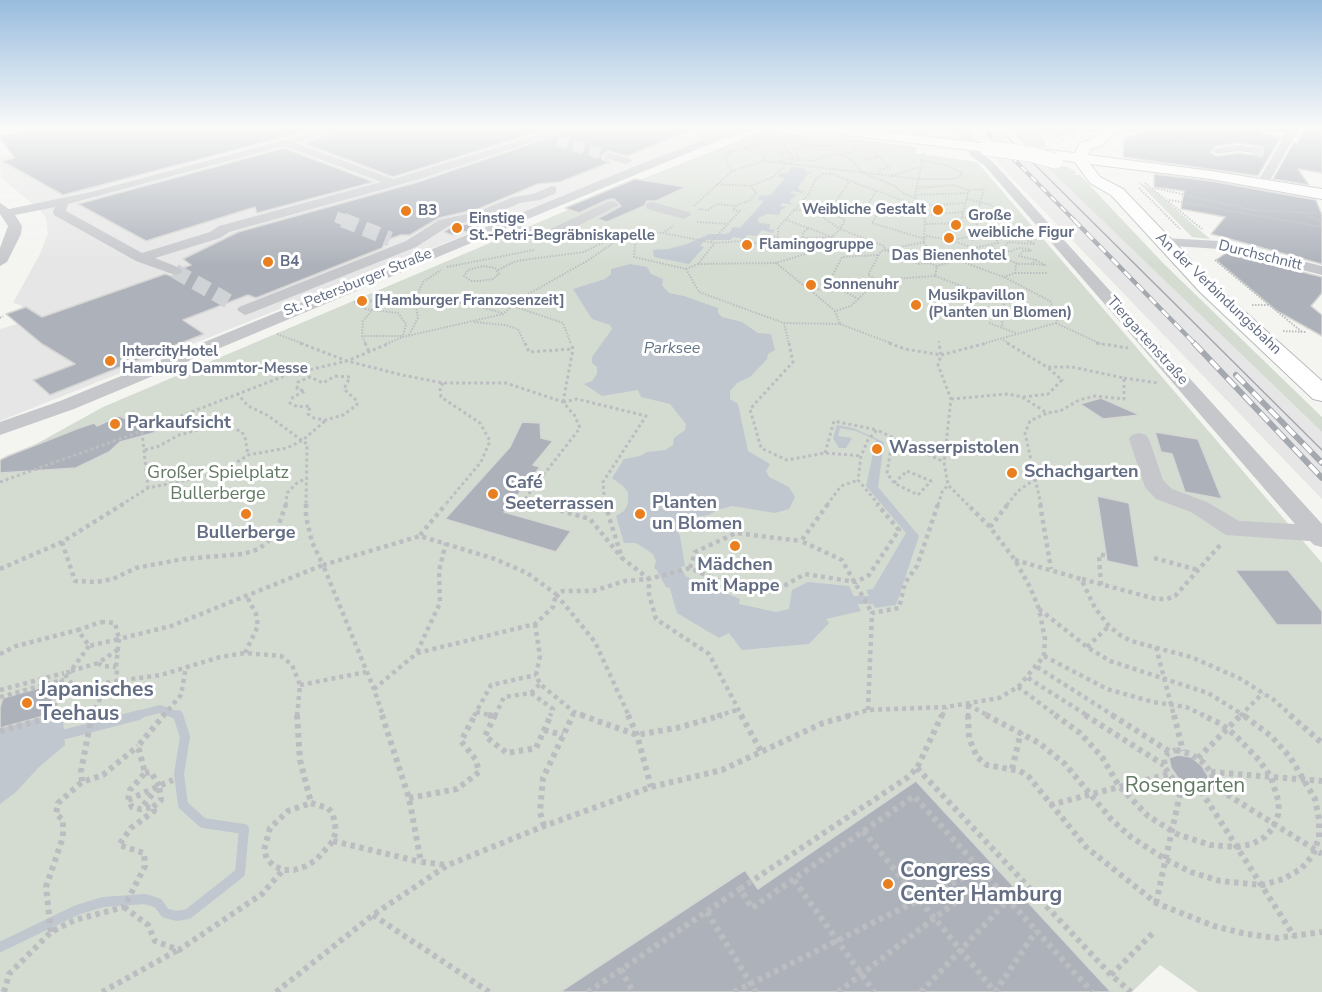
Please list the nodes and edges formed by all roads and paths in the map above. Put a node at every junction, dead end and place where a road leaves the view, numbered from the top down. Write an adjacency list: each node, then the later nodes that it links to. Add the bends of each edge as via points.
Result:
1 (173, 173): 38 (street)
2 (367, 173): 23 (street)
3 (425, 173): 23 (street)
4 (586, 173): 92 (street, via 536,197 444,223)
5 (614, 173): 69 (street, St. Petersburger Straße)
6 (729, 173): 25 (path)
7 (777, 173): 27 (path)
8 (863, 173): 35 (path)
9 (865, 173): 19 (path)
10 (901, 173): 20 (path)
11 (919, 173): 21 (path)
12 (962, 173): 21 (path, via 952,179)
13 (997, 173): 148 (street, Tiergartenstraße)
14 (1090, 173): 33 (main road, An der Verbindungsbahn)
15 (1114, 173): 33 (main road, An der Verbindungsbahn, via 1121,182)
16 (1174, 173): 26 (main road)
17 (1266, 173): 26 (street)
18 (830, 174): 24 (path); 49 (path, via 815,180)
19 (877, 175): 20 (path)
20 (890, 177): 21 (path)
21 (918, 180): 29 (path)
22 (1142, 181): 30 (path)
23 (391, 182): 44 (street)
24 (850, 182): 31 (path); 51 (path)
25 (717, 184): 27 (path); 47 (path, via 692,208 708,210 717,204)
26 (1262, 184): 34 (main road)
27 (751, 186): 47 (path, via 756,193)
28 (1138, 187): 77 (path)
29 (916, 188): 32 (path, via 953,185); 35 (path)
30 (1154, 188): 36 (path); 37 (path)
31 (876, 191): 46 (path); 84 (path, via 866,209 878,213 872,223)
32 (969, 191): 35 (path); 39 (path); 40 (path, via 984,189)
33 (1117, 192): 89 (main road, An der Verbindungsbahn)
34 (1322, 194)
35 (916, 196): 46 (path)
36 (1198, 199): 42 (path); 43 (path)
37 (1168, 200): 42 (path); 96 (path)
38 (58, 201): 63 (street); 99 (street, via 62,205 59,212)
39 (967, 201): 40 (path); 46 (path); 54 (path)
40 (980, 202): 56 (path); 56 (path, via 1005,215)
41 (613, 205): 69 (street, via 545,237)
42 (1197, 205): 48 (path)
43 (1224, 205): 48 (path); 50 (path)
44 (309, 206): 55 (street); 99 (street, via 224,229)
45 (652, 206): 62 (street)
46 (918, 206): 60 (path)
47 (736, 207): 70 (path, via 733,210 740,211)
48 (1224, 209): 59 (path)
49 (792, 210): 53 (path); 66 (path)
50 (1252, 210): 52 (path); 59 (path)
51 (829, 211): 53 (path); 75 (path, via 845,220)
52 (1295, 211): 57 (path); 65 (path)
53 (815, 212): 75 (path)
54 (963, 212): 60 (path); 61 (path)
55 (327, 213)
56 (977, 213): 64 (path); 67 (path)
57 (1316, 213): 58 (path); 68 (path, via 1309,216)
58 (1322, 213)
59 (1253, 214): 65 (path)
60 (925, 215): 71 (path)
61 (962, 217): 64 (path); 71 (path, via 960,223)
62 (681, 218): 70 (path); 76 (path)
63 (7, 219): 105 (street, via 14,234)
64 (976, 219): 82 (path, via 979,228)
65 (1280, 219): 72 (path)
66 (786, 220): 74 (path); 79 (path, via 778,228)
67 (1001, 221)
68 (1321, 221): 72 (path)
69 (506, 223): 134 (street, St. Petersburger Straße)
70 (729, 224): 90 (path)
71 (926, 224): 84 (path)
72 (1316, 225): 73 (path)
73 (1322, 226)
74 (808, 228): 80 (path); 81 (path)
75 (840, 229): 80 (path); 95 (path, via 884,246)
76 (663, 233): 78 (path); 90 (path)
77 (1186, 235)
78 (631, 236): 87 (path); 113 (path, via 634,257)
79 (778, 237): 88 (path); 91 (path, via 767,235)
80 (831, 237): 81 (path); 107 (path, via 832,242 815,251)
81 (803, 238): 88 (path)
82 (996, 238): 93 (path, via 998,243); 103 (path, via 1018,235 1033,241 1031,246 1008,242 1004,249 1030,249 1019,256)
83 (390, 239): 92 (street)
84 (925, 239): 85 (path); 95 (path); 104 (path, via 927,249)
85 (951, 240): 86 (path); 94 (path)
86 (973, 240)
87 (616, 241): 101 (path, via 584,252); 129 (path)
88 (783, 241): 91 (path)
89 (1162, 242): 96 (street, Durchschnitt); 157 (main road, An der Verbindungsbahn)
90 (712, 243): 91 (path); 108 (path)
91 (762, 244)
92 (407, 246): 134 (street, via 237,306)
93 (992, 246): 94 (path); 109 (path, via 1004,258)
94 (974, 248): 102 (path); 104 (path)
95 (885, 250): 98 (path); 112 (path, via 918,264)
96 (1216, 251): 116 (street, Durchschnitt); 128 (path)
97 (522, 253): 101 (path)
98 (878, 255): 121 (path, via 868,275); 122 (path, via 842,257)
99 (141, 258): 115 (street)
100 (490, 258): 106 (path)
101 (537, 259): 114 (path, via 516,261)
102 (994, 260)
103 (1036, 260): 110 (path); 110 (path, via 1045,265)
104 (954, 261): 112 (path); 120 (path)
105 (0, 262)
106 (464, 262): 111 (path); 125 (path, via 438,271 423,282)
107 (776, 263): 108 (path); 123 (path)
108 (698, 264): 113 (path)
109 (1020, 264): 110 (path); 117 (path, via 1016,264)
110 (1032, 264)
111 (483, 266): 114 (path); 114 (path, via 468,270 464,276 474,281 489,280 499,274)
112 (937, 266): 119 (path)
113 (686, 269): 135 (path, via 699,292)
114 (498, 270)
115 (175, 271)
116 (1322, 271)
117 (1015, 273): 118 (path); 120 (path)
118 (1048, 273)
119 (934, 276): 121 (path); 139 (path, via 1004,302)
120 (1004, 277): 137 (path, via 1050,301 1058,316)
121 (878, 280): 124 (path)
122 (826, 288): 123 (path); 124 (path)
123 (808, 289): 131 (path)
124 (858, 299): 131 (path)
125 (415, 300): 132 (path, via 466,303); 142 (path, via 418,318)
126 (363, 304): 130 (path, via 364,309)
127 (1248, 305): 128 (path)
128 (1269, 305): 140 (path, via 1304,332)
129 (513, 306): 132 (path); 147 (path, via 563,323)
130 (373, 309): 143 (path, via 363,321); 144 (path, via 398,313 406,324)
131 (835, 311): 138 (path)
132 (503, 314): 133 (path)
133 (469, 321): 142 (path); 147 (path, via 518,329 529,352)
134 (263, 322): 151 (path, via 275,333); 163 (street, St. Petersburger Straße)
135 (784, 323): 138 (path); 174 (path, via 793,362 750,409 761,448 787,460)
136 (989, 323): 139 (path)
137 (1056, 323): 141 (path); 148 (path, via 1100,344)
138 (840, 324): 150 (path, via 905,349)
139 (1002, 326): 141 (path)
140 (1274, 331)
141 (1017, 333): 145 (path)
142 (409, 335): 144 (path)
143 (362, 336): 144 (path); 149 (path)
144 (403, 337): 149 (path)
145 (1002, 340): 150 (path); 152 (path)
146 (939, 341): 150 (path)
147 (573, 349): 160 (path)
148 (1154, 350): 186 (street, Tiergartenstraße)
149 (369, 352): 151 (path)
150 (940, 355): 159 (path, via 938,365)
151 (346, 361): 155 (path); 156 (path, via 287,375)
152 (1047, 367): 153 (path, via 1072,367); 158 (path, via 1062,380 1048,394)
153 (1124, 378): 154 (path); 161 (path, via 1124,399 1095,396)
154 (1149, 382)
155 (443, 383): 160 (path, via 506,382); 185 (path, via 441,397 480,423 490,441 481,462)
156 (237, 393): 164 (path); 167 (path, via 248,406)
157 (1322, 394)
158 (1022, 398): 159 (path, via 992,394); 161 (path)
159 (951, 399): 175 (path)
160 (563, 402): 191 (path, via 580,428 524,500 590,519); 191 (path, via 577,399 646,416 603,482 606,512)
161 (1047, 413): 177 (path, via 1030,421 1025,433)
162 (326, 420): 162 (path, via 357,405 344,389 350,377 335,376 323,383 315,378 298,381 297,389 305,391 290,403 310,406 308,414); 167 (path)
163 (0, 429)
164 (142, 431): 169 (path); 179 (path)
165 (876, 432): 168 (path); 171 (path, via 834,421); 173 (path)
166 (1139, 439): 184 (street, via 1157,488)
167 (303, 440): 172 (path, via 287,448); 176 (path, via 307,444)
168 (902, 442): 175 (path); 180 (path, via 891,448 887,473)
169 (145, 450): 172 (path, via 178,435 230,428 241,431); 182 (path)
170 (798, 453): 174 (path)
171 (825, 453): 173 (path); 174 (path)
172 (248, 455): 182 (path, via 220,473)
173 (861, 456): 178 (path)
174 (799, 459)
175 (944, 462): 181 (path)
176 (308, 478): 188 (path, via 287,493 275,535 259,549 243,554 183,559 136,568 113,579 75,581); 194 (path, via 306,517)
177 (1034, 479): 183 (path, via 1018,491); 197 (path)
178 (858, 480): 187 (path, via 841,486); 201 (path, via 899,530 869,575)
179 (0, 482)
180 (894, 483): 180 (path, via 908,471 931,481 918,495)
181 (948, 485): 183 (path); 206 (path, via 942,492 917,566 905,583 899,608)
182 (148, 488): 188 (path)
183 (990, 527): 193 (path)
184 (1234, 529): 186 (street); 198 (path)
185 (420, 536): 189 (path); 194 (path)
186 (1319, 536)
187 (801, 541): 195 (path, via 736,533 695,552); 201 (path, via 842,560)
188 (62, 542): 196 (path)
189 (446, 543): 203 (path, via 527,573); 216 (path, via 439,571 440,603)
190 (1105, 555): 202 (path, via 1099,555)
191 (622, 558): 199 (path)
192 (1154, 558): 198 (path)
193 (1016, 560): 197 (path); 205 (path)
194 (323, 565): 204 (path); 223 (path)
195 (690, 568): 199 (path); 201 (path, via 742,591 782,587 805,574)
196 (0, 569)
197 (1051, 569): 200 (path)
198 (1198, 570): 202 (path, via 1175,596 1167,599)
199 (650, 579): 203 (path); 243 (path, via 649,594 656,619 709,654)
200 (1081, 579): 202 (path); 208 (path)
201 (856, 582): 206 (path)
202 (1101, 585)
203 (556, 594): 207 (path, via 553,607); 254 (path, via 595,642)
204 (246, 596): 210 (path, via 171,626); 215 (path, via 258,626)
205 (1039, 609): 212 (path); 218 (path)
206 (871, 612): 244 (path)
207 (535, 624): 216 (path); 225 (path, via 540,656)
208 (1109, 626): 212 (path); 213 (path, via 1131,641)
209 (78, 630): 210 (path, via 101,622 115,623); 211 (path); 217 (path)
210 (119, 639): 211 (path); 214 (path)
211 (88, 646): 224 (path)
212 (1087, 647): 227 (path, via 1134,671)
213 (1156, 647): 227 (path); 238 (path, via 1203,661)
214 (119, 649): 219 (path); 221 (path)
215 (245, 653): 220 (path); 232 (path, via 280,656 292,665)
216 (417, 653): 234 (path)
217 (0, 654)
218 (1044, 656): 222 (path); 241 (path, via 1107,689)
219 (98, 663): 221 (path); 224 (path)
220 (186, 666): 229 (path); 256 (path, via 181,695)
221 (116, 667): 228 (path)
222 (1037, 667): 226 (path); 258 (path)
223 (366, 672): 232 (path); 234 (path)
224 (67, 673): 228 (path, via 74,687); 230 (path)
225 (536, 675): 231 (path); 245 (path, via 490,685)
226 (1028, 678): 233 (path); 261 (path)
227 (1164, 678): 241 (path); 247 (path, via 1208,693)
228 (118, 681): 229 (path)
229 (127, 681): 271 (path, via 101,697 91,716)
230 (31, 682): 235 (path); 236 (path)
231 (540, 684): 237 (path); 246 (path)
232 (300, 685): 281 (path, via 296,722)
233 (1018, 687): 240 (path, via 999,698); 275 (path, via 1080,733 1102,757)
234 (374, 688): 279 (path)
235 (28, 689): 239 (path); 251 (path, via 62,680 52,717)
236 (0, 690)
237 (531, 693): 248 (path, via 504,697); 250 (path, via 553,709)
238 (1263, 693): 247 (path); 255 (path)
239 (0, 698)
240 (968, 704): 242 (path); 252 (path); 263 (path, via 969,738 977,756 987,765)
241 (1171, 704): 249 (path, via 1202,714); 257 (path)
242 (946, 707): 244 (path); 262 (path)
243 (737, 710): 254 (path); 259 (path)
244 (868, 710): 259 (path, via 823,723)
245 (476, 712): 248 (path); 279 (path, via 461,741 476,760 479,772 457,789)
246 (574, 712): 253 (path); 254 (path)
247 (1243, 714): 249 (path); 269 (path, via 1271,736)
248 (495, 716): 250 (path, via 485,735 507,753 536,748)
249 (1227, 729): 260 (path); 267 (path, via 1247,745)
250 (544, 730): 253 (path)
251 (0, 731)
252 (1021, 732): 263 (path); 278 (path, via 1065,764)
253 (563, 735): 286 (path, via 543,778 540,812)
254 (637, 735): 276 (path)
255 (1322, 743)
256 (138, 746): 265 (path); 271 (path, via 103,775)
257 (1183, 751): 258 (path); 260 (path)
258 (1170, 752): 261 (path)
259 (762, 753): 276 (path, via 722,770)
260 (1198, 758): 264 (path)
261 (1164, 765): 266 (path)
262 (917, 768): 301 (path); 320 (path)
263 (1012, 769): 282 (path, via 1029,777)
264 (1211, 772): 267 (path); 273 (path)
265 (145, 774): 274 (path, via 151,772); 280 (path, via 130,790)
266 (1168, 774): 272 (path); 275 (path)
267 (1271, 777): 269 (path); 285 (path, via 1279,804)
268 (173, 780): 274 (path)
269 (1305, 780): 270 (path); 291 (path, via 1319,819)
270 (1322, 781)
271 (82, 782): 311 (path, via 58,803 56,814 63,820 63,837 46,887)
272 (1182, 785): 277 (path); 287 (path)
273 (1212, 785): 277 (path); 285 (path)
274 (159, 786): 280 (path); 283 (path, via 161,800); 284 (path)
275 (1119, 786): 278 (path); 287 (path, via 1148,816)
276 (651, 787): 286 (path)
277 (1201, 791): 290 (path)
278 (1090, 794): 282 (path); 293 (path, via 1131,837)
279 (409, 798): 294 (path)
280 (128, 800): 284 (path, via 132,807)
281 (311, 803): 289 (path, via 328,808 333,814); 297 (path, via 288,811 270,828 264,850 267,859)
282 (1050, 805): 305 (path, via 1086,847)
283 (153, 807): 284 (path); 302 (path, via 154,811 131,828 119,845 144,853 145,866)
284 (140, 809)
285 (1275, 824): 290 (path, via 1265,837); 291 (path)
286 (544, 826): 295 (path)
287 (1170, 830): 290 (path, via 1210,845); 293 (path)
288 (863, 831): 296 (path, via 914,796); 299 (path); 303 (path)
289 (333, 841): 294 (path); 297 (path, via 311,863)
290 (1237, 847): 300 (path)
291 (1314, 849): 292 (path); 300 (path, via 1300,869)
292 (1322, 854)
293 (1165, 859): 300 (path, via 1220,881); 305 (path)
294 (421, 862): 295 (path)
295 (448, 865): 308 (path)
296 (981, 869): 298 (path); 303 (path)
297 (283, 870): 316 (path, via 262,894)
298 (988, 877): 304 (path); 309 (path)
299 (794, 879): 301 (path, via 752,908); 315 (path)
300 (1262, 885): 314 (path)
301 (740, 890): 307 (path)
302 (132, 891): 306 (path)
303 (920, 900): 309 (path); 315 (path)
304 (1008, 900): 310 (path); 317 (path)
305 (1156, 903): 314 (path, via 1230,931)
306 (124, 907): 311 (path, via 75,920); 316 (path, via 148,925 155,941)
307 (707, 912): 318 (path); 321 (path)
308 (373, 915): 324 (path); 325 (path)
309 (934, 918): 317 (path); 319 (path)
310 (1036, 931): 333 (path); 334 (path)
311 (51, 932): 322 (path, via 9,974)
312 (1154, 932): 320 (path)
313 (1322, 932): 314 (path)
314 (1294, 937)
315 (838, 941): 319 (path); 321 (path)
316 (179, 950): 323 (path)
317 (961, 950): 332 (path); 333 (path)
318 (621, 969): 326 (path); 327 (path)
319 (861, 974): 330 (path); 331 (path)
320 (1111, 975): 335 (path)
321 (751, 984): 328 (path); 329 (path)
322 (4, 992)
323 (102, 992)
324 (276, 992)
325 (489, 992)
326 (588, 992)
327 (633, 992)
328 (734, 992)
329 (756, 992)
330 (838, 992)
331 (874, 992)
332 (921, 992)
333 (995, 992)
334 (1092, 992)
335 (1131, 992)

